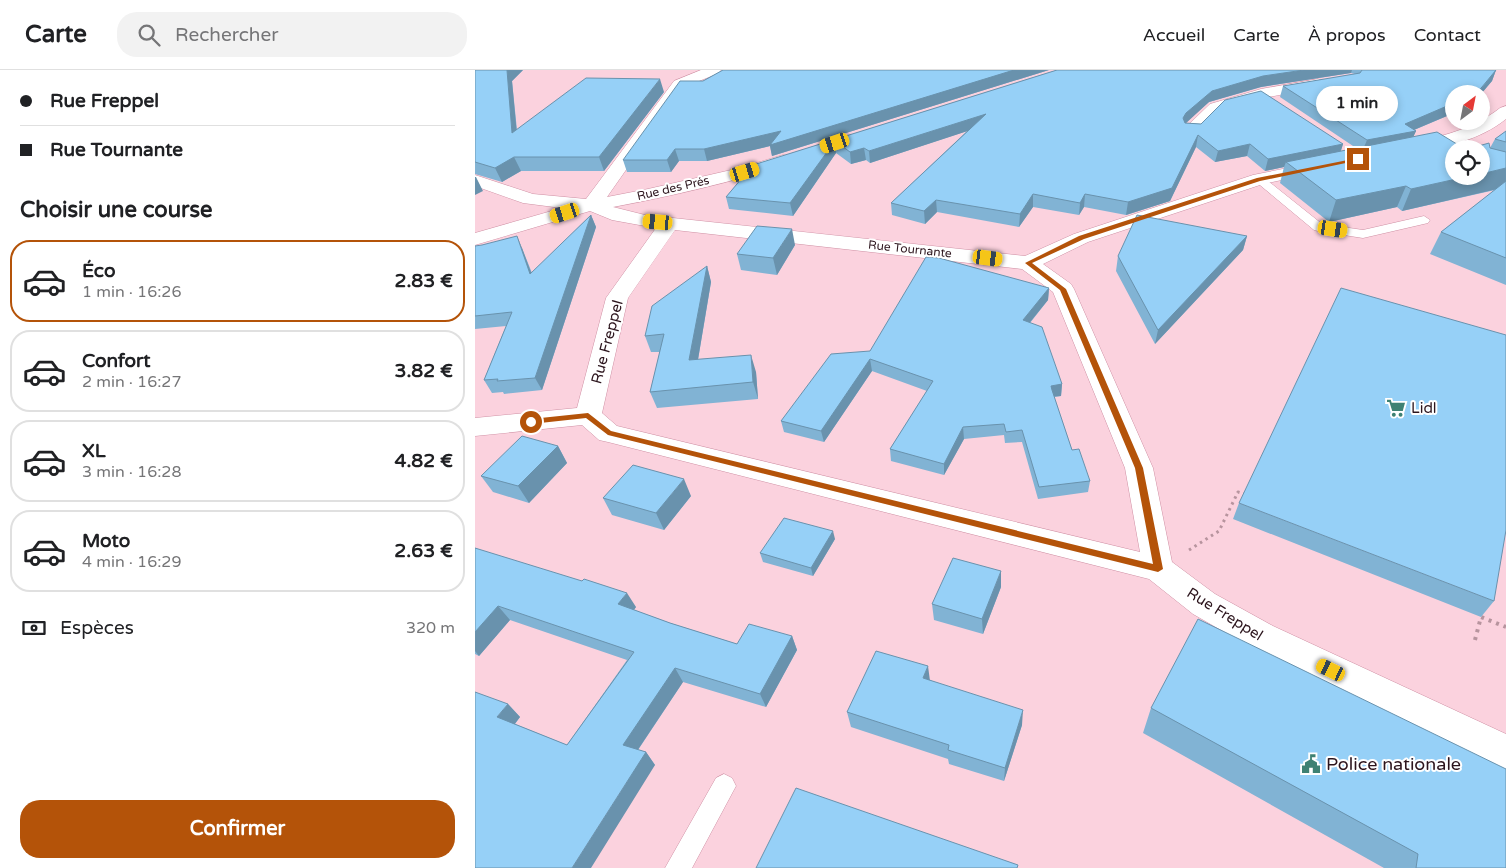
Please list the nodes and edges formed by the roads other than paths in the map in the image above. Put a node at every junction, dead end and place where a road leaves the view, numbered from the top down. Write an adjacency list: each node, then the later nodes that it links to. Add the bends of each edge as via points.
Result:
1 (714, 70): 4 (street)
2 (664, 74): 4 (street)
3 (1333, 82): 5 (street)
4 (679, 84): 14 (street)
5 (1261, 94): 6 (street); 8 (street, via 1216,107)
6 (1277, 105)
7 (1506, 111): 9 (street, via 1493,123 1448,142)
8 (1191, 130)
9 (1394, 152)
10 (800, 154): 14 (street, Rue des Prés, via 745,172)
11 (1340, 163): 13 (street)
12 (475, 180): 14 (street, via 530,199)
13 (1259, 180): 15 (lane, via 1317,227 1363,234); 18 (street, via 1081,238)
14 (591, 204): 16 (street, Rue Tournante, via 619,216); 17 (street, Rue des Prés)
15 (1424, 220)
16 (670, 223): 18 (street, Rue Tournante); 19 (street, Rue Freppel, via 617,298)
17 (475, 239)
18 (1028, 263): 21 (street, via 1063,289 1139,468)
19 (588, 416): 20 (street); 21 (street, Rue Freppel, via 608,433)
20 (475, 427)
21 (1158, 569): 22 (street, Rue Freppel, via 1204,604 1261,636)
22 (1506, 754)
23 (724, 786): 24 (lane)
24 (678, 868)

